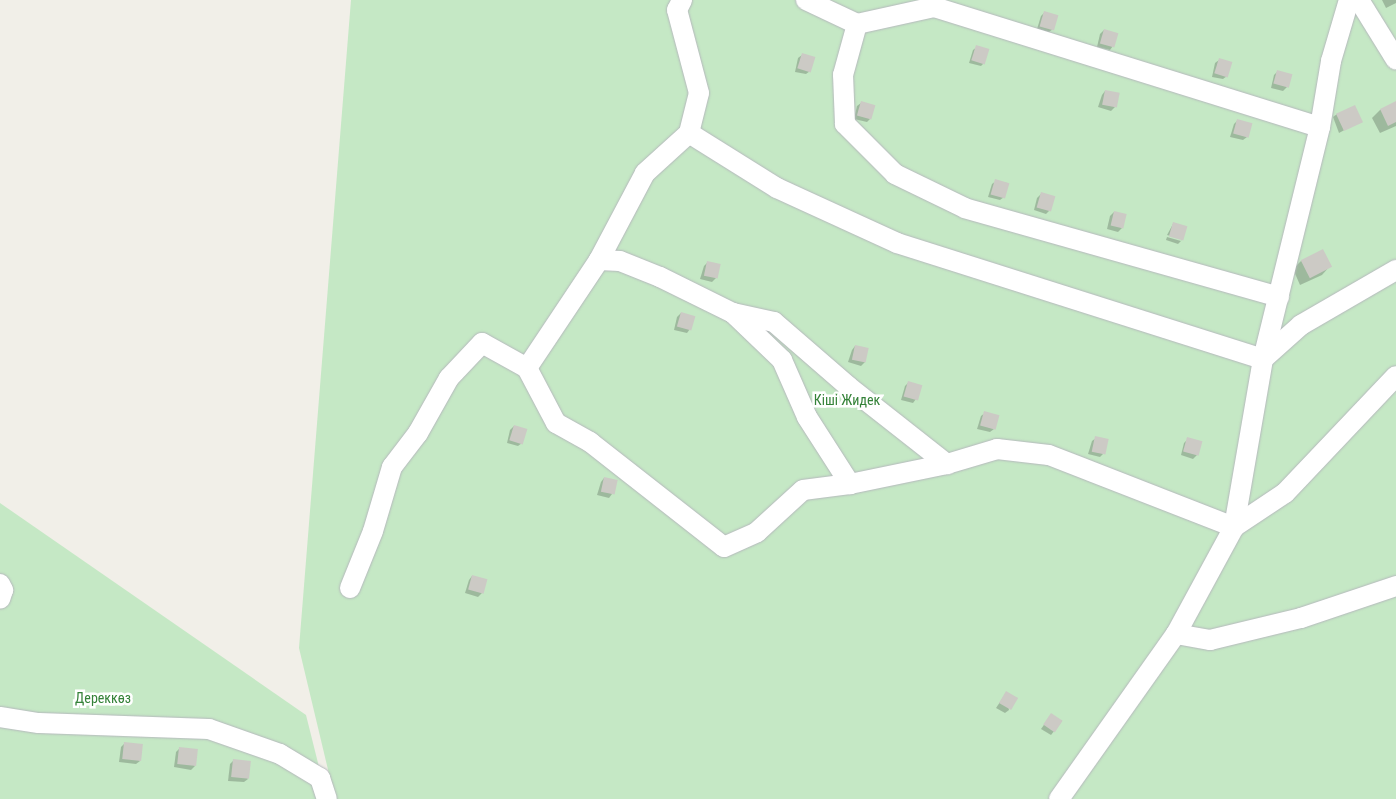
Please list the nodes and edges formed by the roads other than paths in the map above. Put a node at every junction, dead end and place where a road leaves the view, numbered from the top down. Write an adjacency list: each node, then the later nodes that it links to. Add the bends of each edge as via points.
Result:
1 (682, 0): 8 (street, via 677,10 698,93)
2 (806, 0): 5 (street)
3 (1350, 0): 7 (street, via 1331,61)
4 (1359, 0): 6 (street)
5 (857, 24): 7 (street, via 934,7); 11 (street, via 843,76 845,124 896,174 965,208)
6 (1396, 60)
7 (1320, 127): 11 (street)
8 (689, 133): 9 (street, via 645,173); 13 (street, via 777,188 897,243)
9 (599, 260): 12 (street, via 628,264); 14 (street)
10 (1396, 270): 13 (street, via 1301,325)
11 (1279, 297): 13 (street)
12 (733, 313): 16 (street, via 774,322 849,387); 17 (street, via 782,360 807,417)
13 (1262, 359): 18 (street)
14 (527, 368): 17 (street, via 556,423 590,442 724,547 757,532 803,490); 20 (street, via 482,342 450,378 418,433 392,467 373,531)
15 (1396, 376): 18 (street, via 1285,493)
16 (947, 464): 17 (street); 18 (street, via 998,449 1049,455)
17 (850, 484)
18 (1234, 527): 21 (street)
19 (1396, 586): 21 (street, via 1301,618 1210,640)
20 (350, 588)
21 (1176, 634): 23 (street)
22 (0, 717): 24 (street, via 40,723 209,729 280,754 320,778)
23 (1061, 798)
24 (327, 799)

